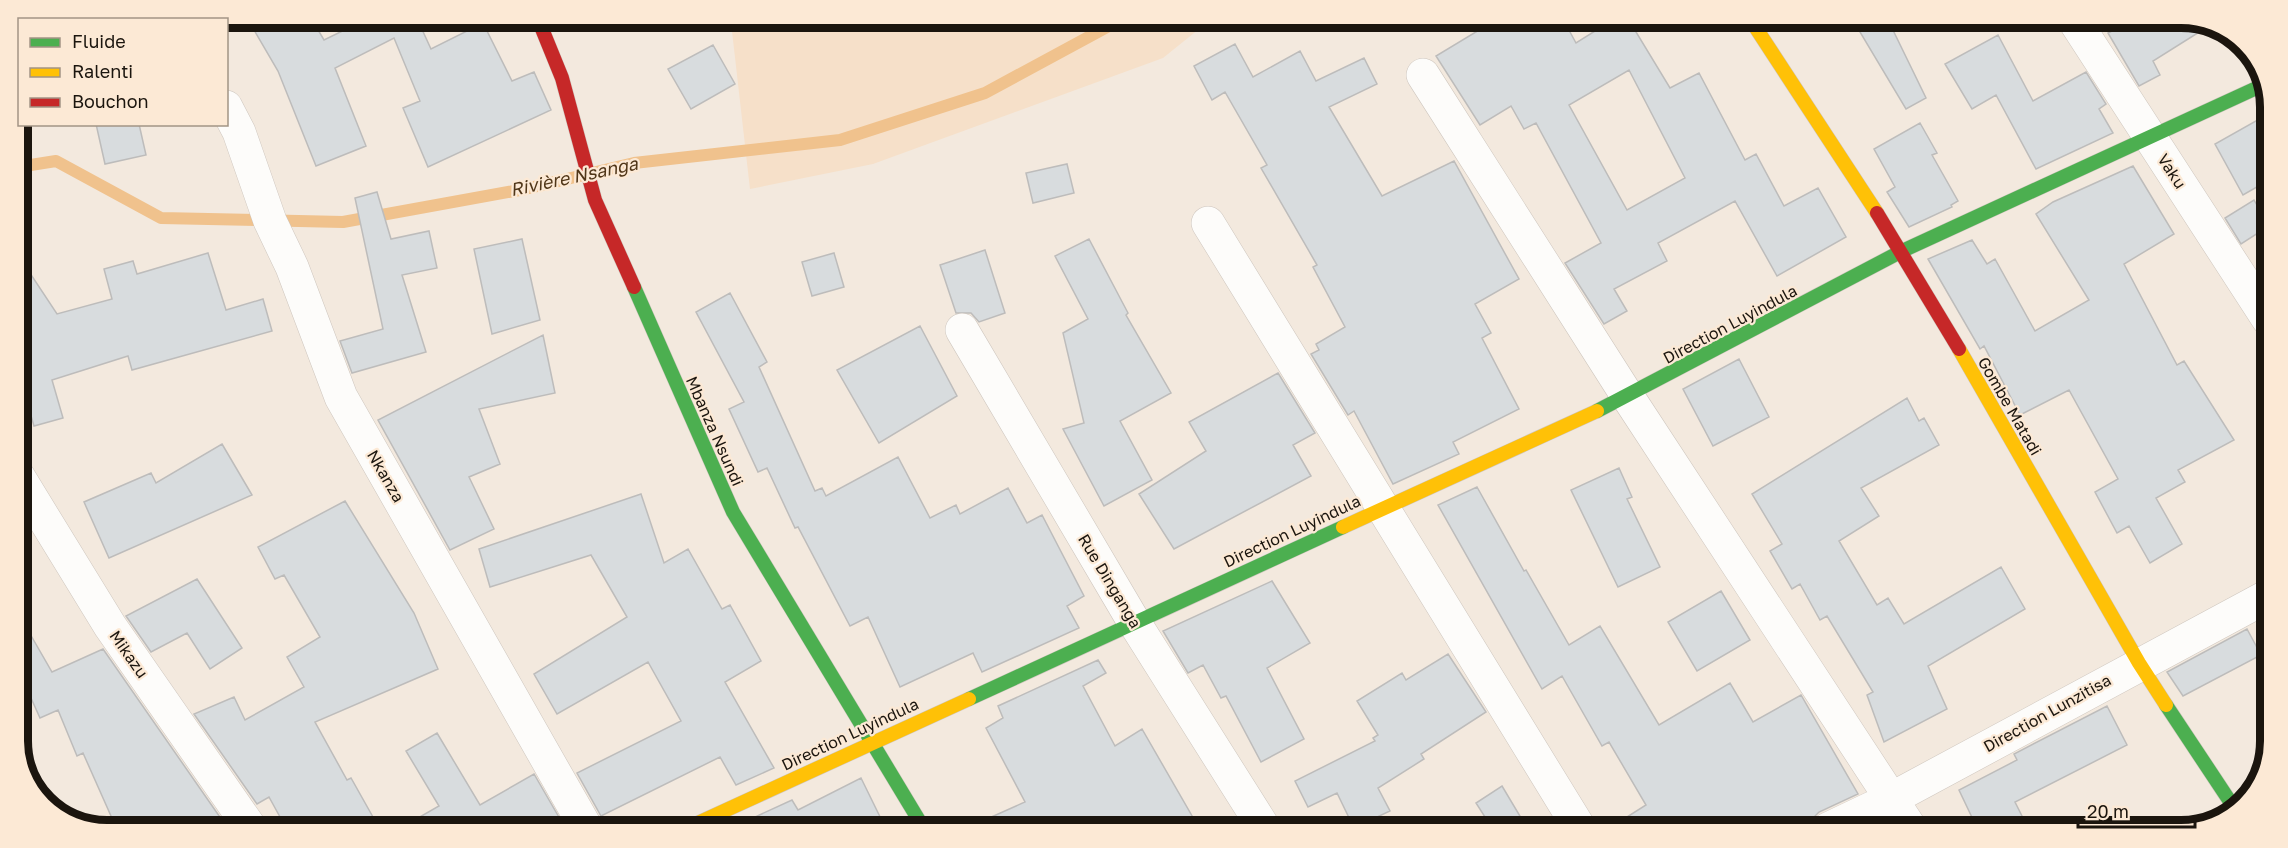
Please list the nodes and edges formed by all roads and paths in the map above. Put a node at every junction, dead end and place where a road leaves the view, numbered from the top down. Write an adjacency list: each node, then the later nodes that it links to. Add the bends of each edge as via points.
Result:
1 (542, 28): 18 (street, Mbanza Nsundi, via 562,78 595,200 733,512)
2 (1756, 28): 9 (street, Gombe Matadi)
3 (2080, 28): 7 (street, Vaku)
4 (1423, 75): 12 (street)
5 (2257, 88): 7 (street, Direction Luyindula)
6 (228, 111): 22 (street, Nkanza, via 341,397)
7 (2151, 138): 9 (street, Direction Luyindula); 10 (street, Vaku)
8 (1208, 223): 14 (street)
9 (1902, 251): 12 (street, Direction Luyindula); 17 (street, Gombe Matadi)
10 (2259, 306)
11 (962, 330): 16 (street, Rue Dinganga)
12 (1629, 397): 14 (street, Direction Luyindula); 19 (street)
13 (29, 494): 21 (street, Mikazu, via 110,626)
14 (1384, 507): 16 (street, Direction Luyindula); 26 (street)
15 (2260, 600): 17 (street, Direction Lunzitisa)
16 (1134, 622): 18 (street, Direction Luyindula); 25 (street, Rue Dinganga)
17 (2139, 663): 19 (street, Direction Lunzitisa); 20 (street, Gombe Matadi)
18 (871, 744): 23 (street, Direction Luyindula); 24 (street, Mbanza Nsundi)
19 (1891, 799): 27 (street, Direction Lunzitisa); 28 (street)
20 (2230, 802)
21 (246, 820)
22 (582, 820)
23 (701, 820)
24 (919, 820)
25 (1259, 820)
26 (1575, 820)
27 (1847, 820)
28 (1905, 820)

